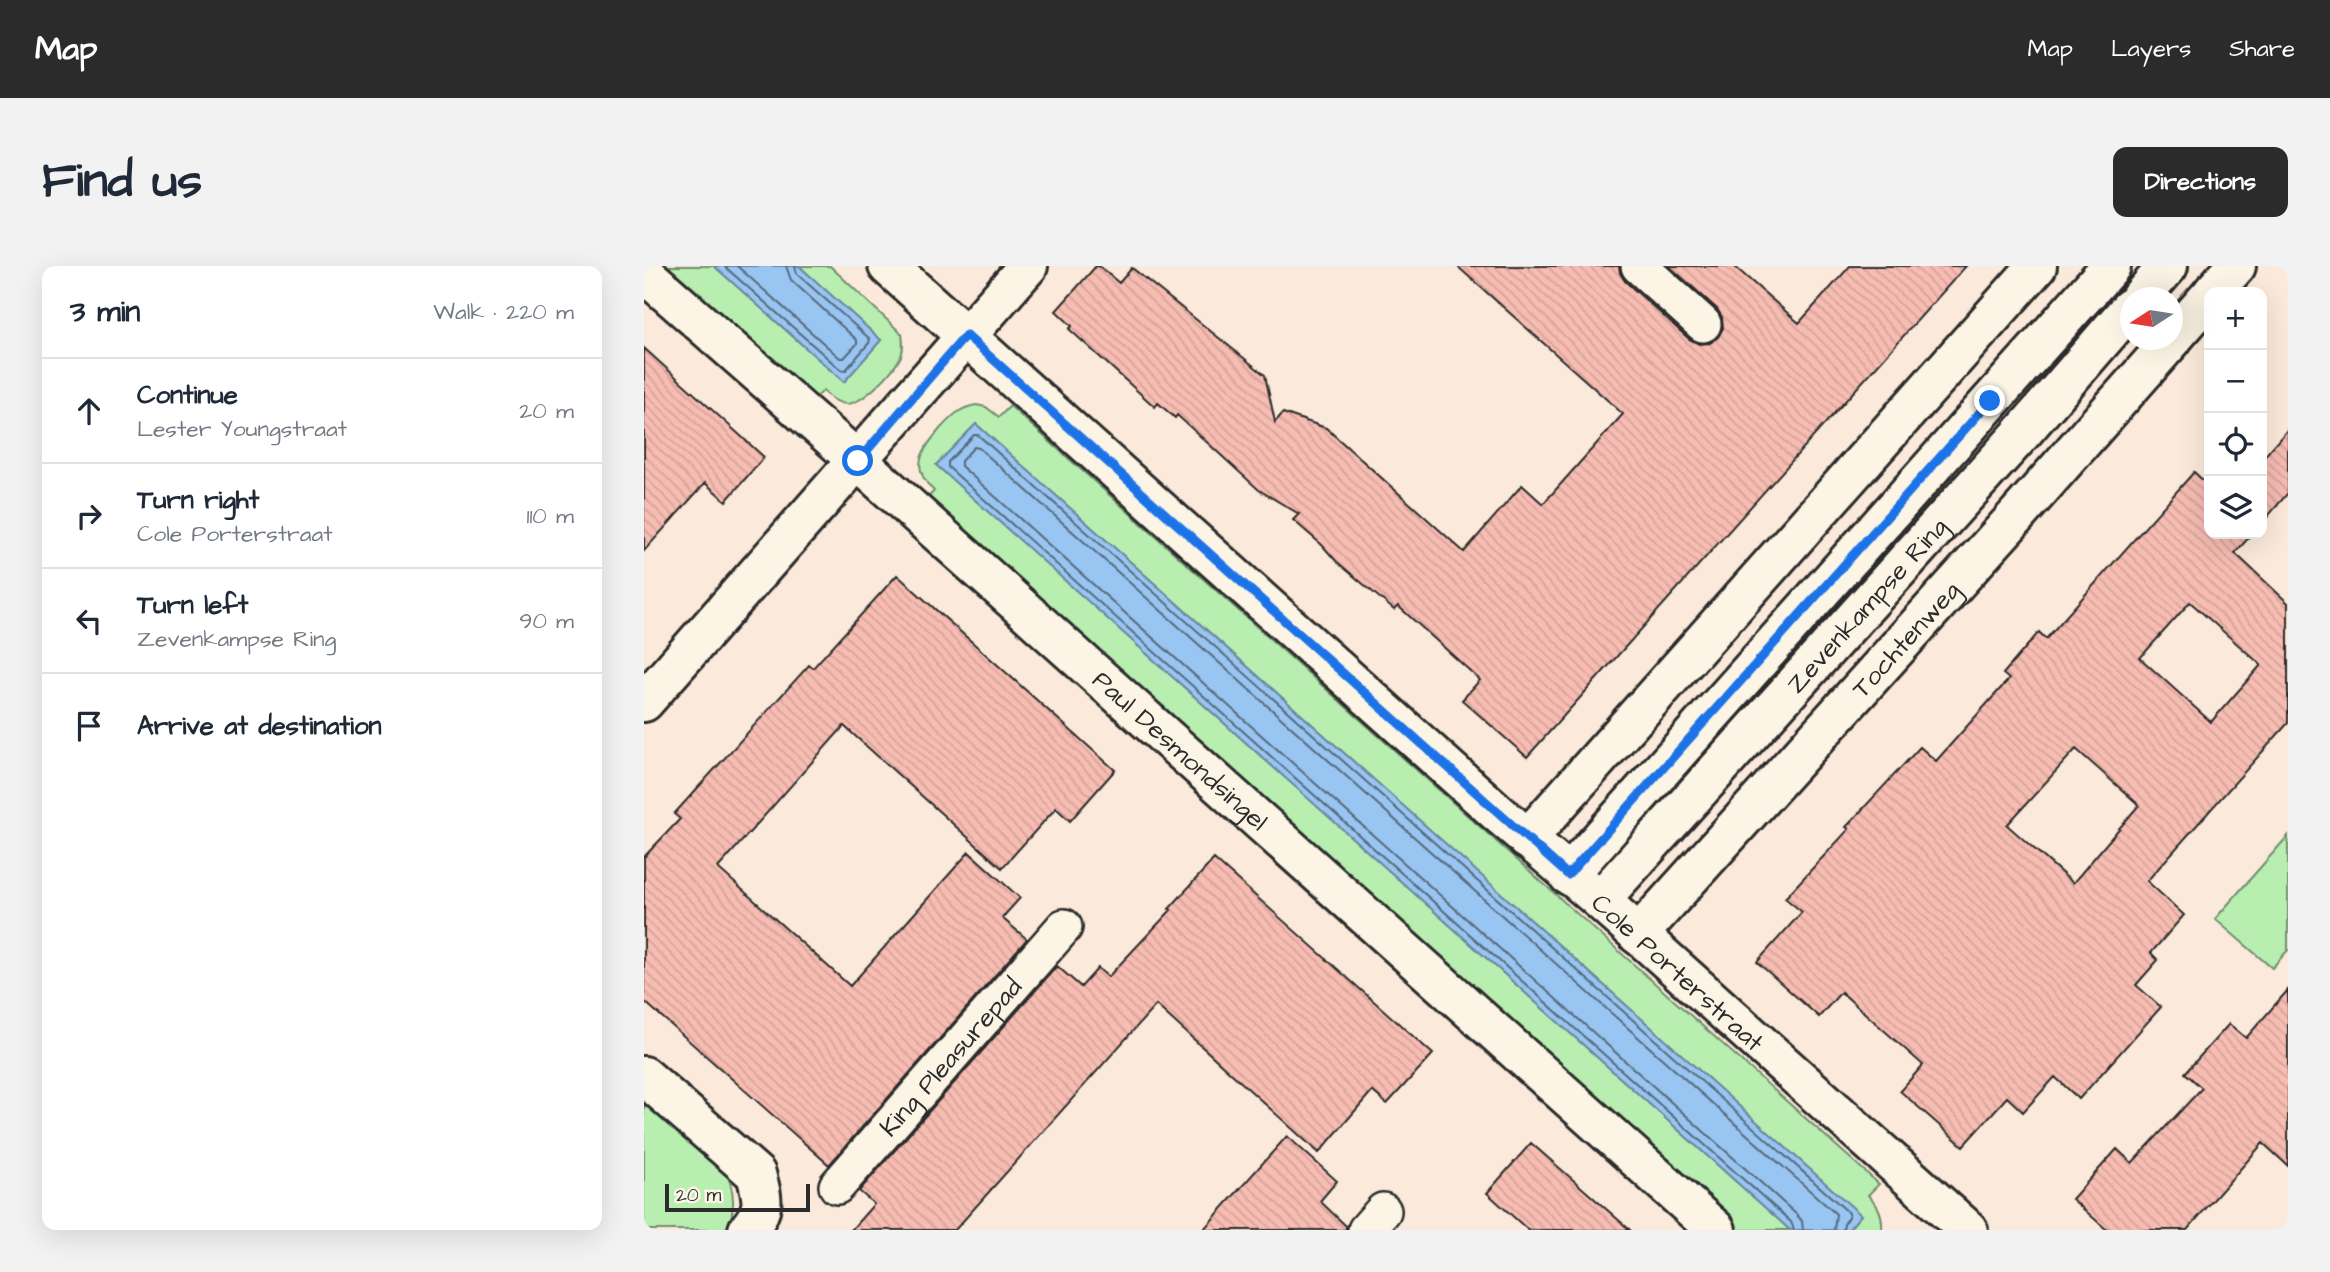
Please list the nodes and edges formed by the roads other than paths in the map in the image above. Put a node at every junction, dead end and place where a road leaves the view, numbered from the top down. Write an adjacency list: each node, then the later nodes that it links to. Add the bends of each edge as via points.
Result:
1 (888, 266): 15 (street, Cole Porterstraat)
2 (1028, 266): 15 (street)
3 (1639, 266): 13 (street)
4 (2037, 266): 19 (street)
5 (2110, 266): 20 (street, Zevenkampse Ring)
6 (2168, 266): 9 (street)
7 (2236, 266): 10 (street)
8 (644, 272): 17 (street, Paul Desmondsingel)
9 (2150, 287)
10 (2217, 287)
11 (2204, 303): 14 (street, Tochtenweg)
12 (2120, 320): 21 (street, Zevenkampse Ring)
13 (1703, 324)
14 (2183, 327)
15 (966, 335): 17 (street); 19 (street, Cole Porterstraat)
16 (2162, 350): 23 (street, Tochtenweg)
17 (858, 461): 18 (street); 28 (street, Paul Desmondsingel)
18 (644, 702)
19 (1527, 839): 20 (street, Cole Porterstraat)
20 (1568, 875): 21 (street, Cole Porterstraat)
21 (1600, 900): 23 (street, Cole Porterstraat)
22 (1064, 927): 25 (street, King Pleasurepad)
23 (1638, 936): 26 (street, Cole Porterstraat)
24 (644, 1076): 27 (street, via 756,1174 762,1198 760,1215)
25 (837, 1186)
26 (1948, 1224)
27 (748, 1230)
28 (1716, 1230)

